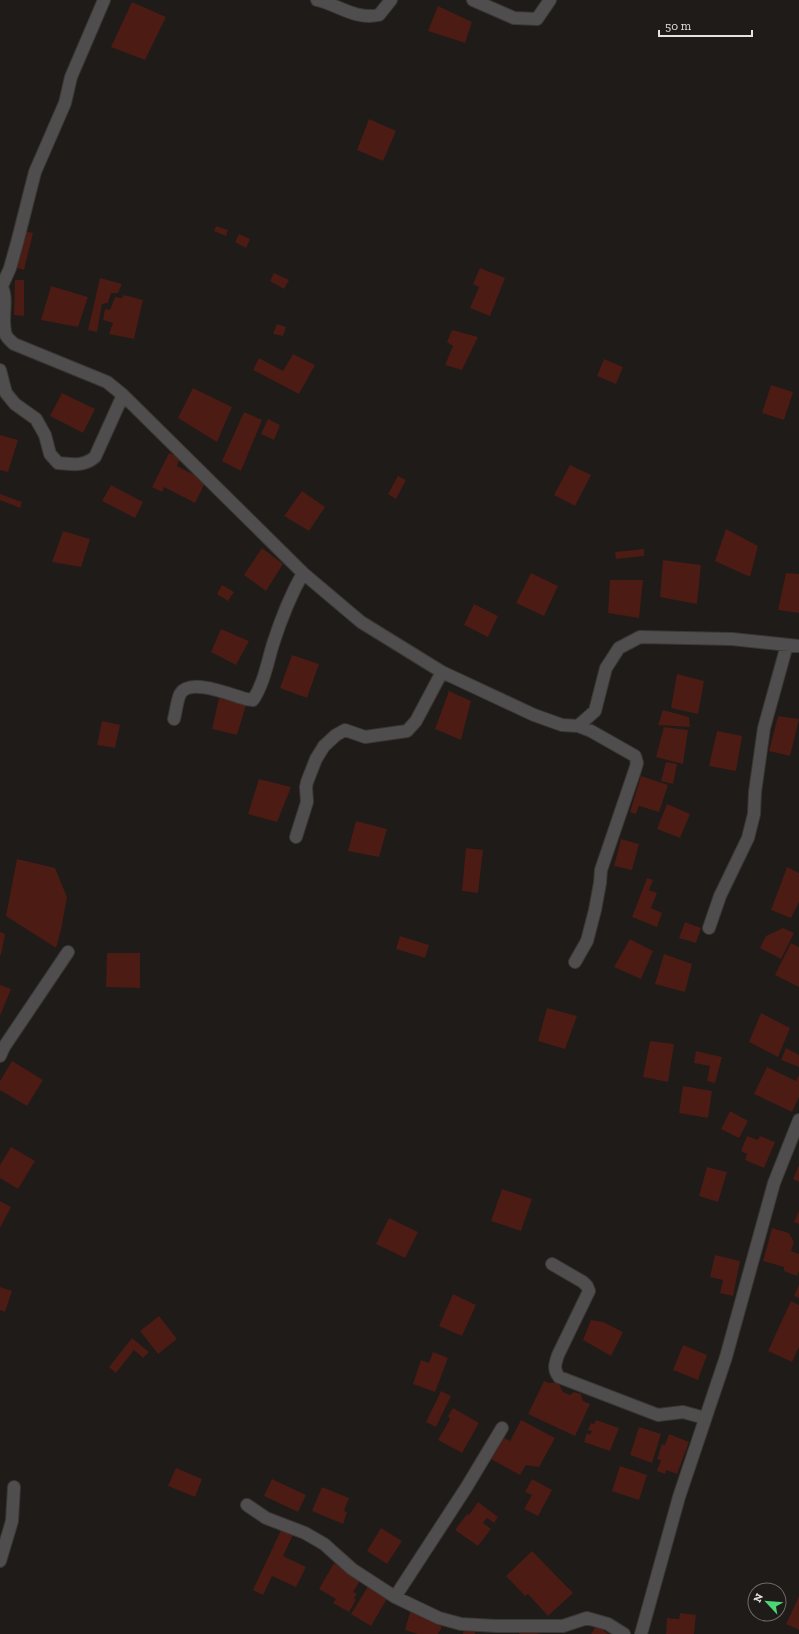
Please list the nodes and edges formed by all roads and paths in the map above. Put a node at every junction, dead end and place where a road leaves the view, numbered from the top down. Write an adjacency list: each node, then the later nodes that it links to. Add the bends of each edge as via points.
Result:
1 (104, 0): 6 (street, via 71,77 65,103 35,172 10,268)
2 (316, 0): 3 (street, via 368,17 379,15)
3 (391, 0)
4 (473, 0): 5 (street, via 514,18 537,19)
5 (550, 0)
6 (1, 285): 7 (street, via 4,297)
7 (3, 321): 8 (street); 10 (street, via 6,336 14,344 107,382)
8 (0, 345)
9 (0, 370): 10 (street, via 6,393 15,404 36,419 45,435 50,454 58,463 75,465 87,463 95,457)
10 (123, 395): 11 (street)
11 (303, 573): 13 (street, via 361,622); 14 (street, via 282,614 262,683 253,700 203,687 190,687 180,695)
12 (793, 646): 15 (street, via 732,639 640,637 619,648 606,668 595,711); 17 (street, via 764,728 754,814 748,838 720,896)
13 (442, 672): 15 (street, via 534,715 562,725); 16 (street, via 416,721 407,731 365,737 345,730 324,746 307,782 307,802)
14 (174, 719)
15 (578, 726): 19 (street, via 636,756 638,763 601,870 587,941)
16 (296, 837)
17 (709, 928)
18 (68, 952): 20 (street)
19 (575, 962)
20 (0, 1056)
21 (799, 1120): 23 (street, via 774,1183 726,1358)
22 (552, 1264): 23 (street, via 583,1282 588,1286 589,1292 556,1360 555,1372 559,1377 658,1415 683,1412)
23 (705, 1418): 30 (street, via 679,1497)
24 (502, 1428): 28 (street)
25 (14, 1487): 27 (street, via 12,1521)
26 (247, 1505): 28 (street, via 266,1518 305,1533 324,1544 352,1569)
27 (0, 1561)
28 (395, 1597): 29 (street, via 439,1618 461,1624 563,1626 587,1618 608,1624)
29 (624, 1634)
30 (641, 1634)

